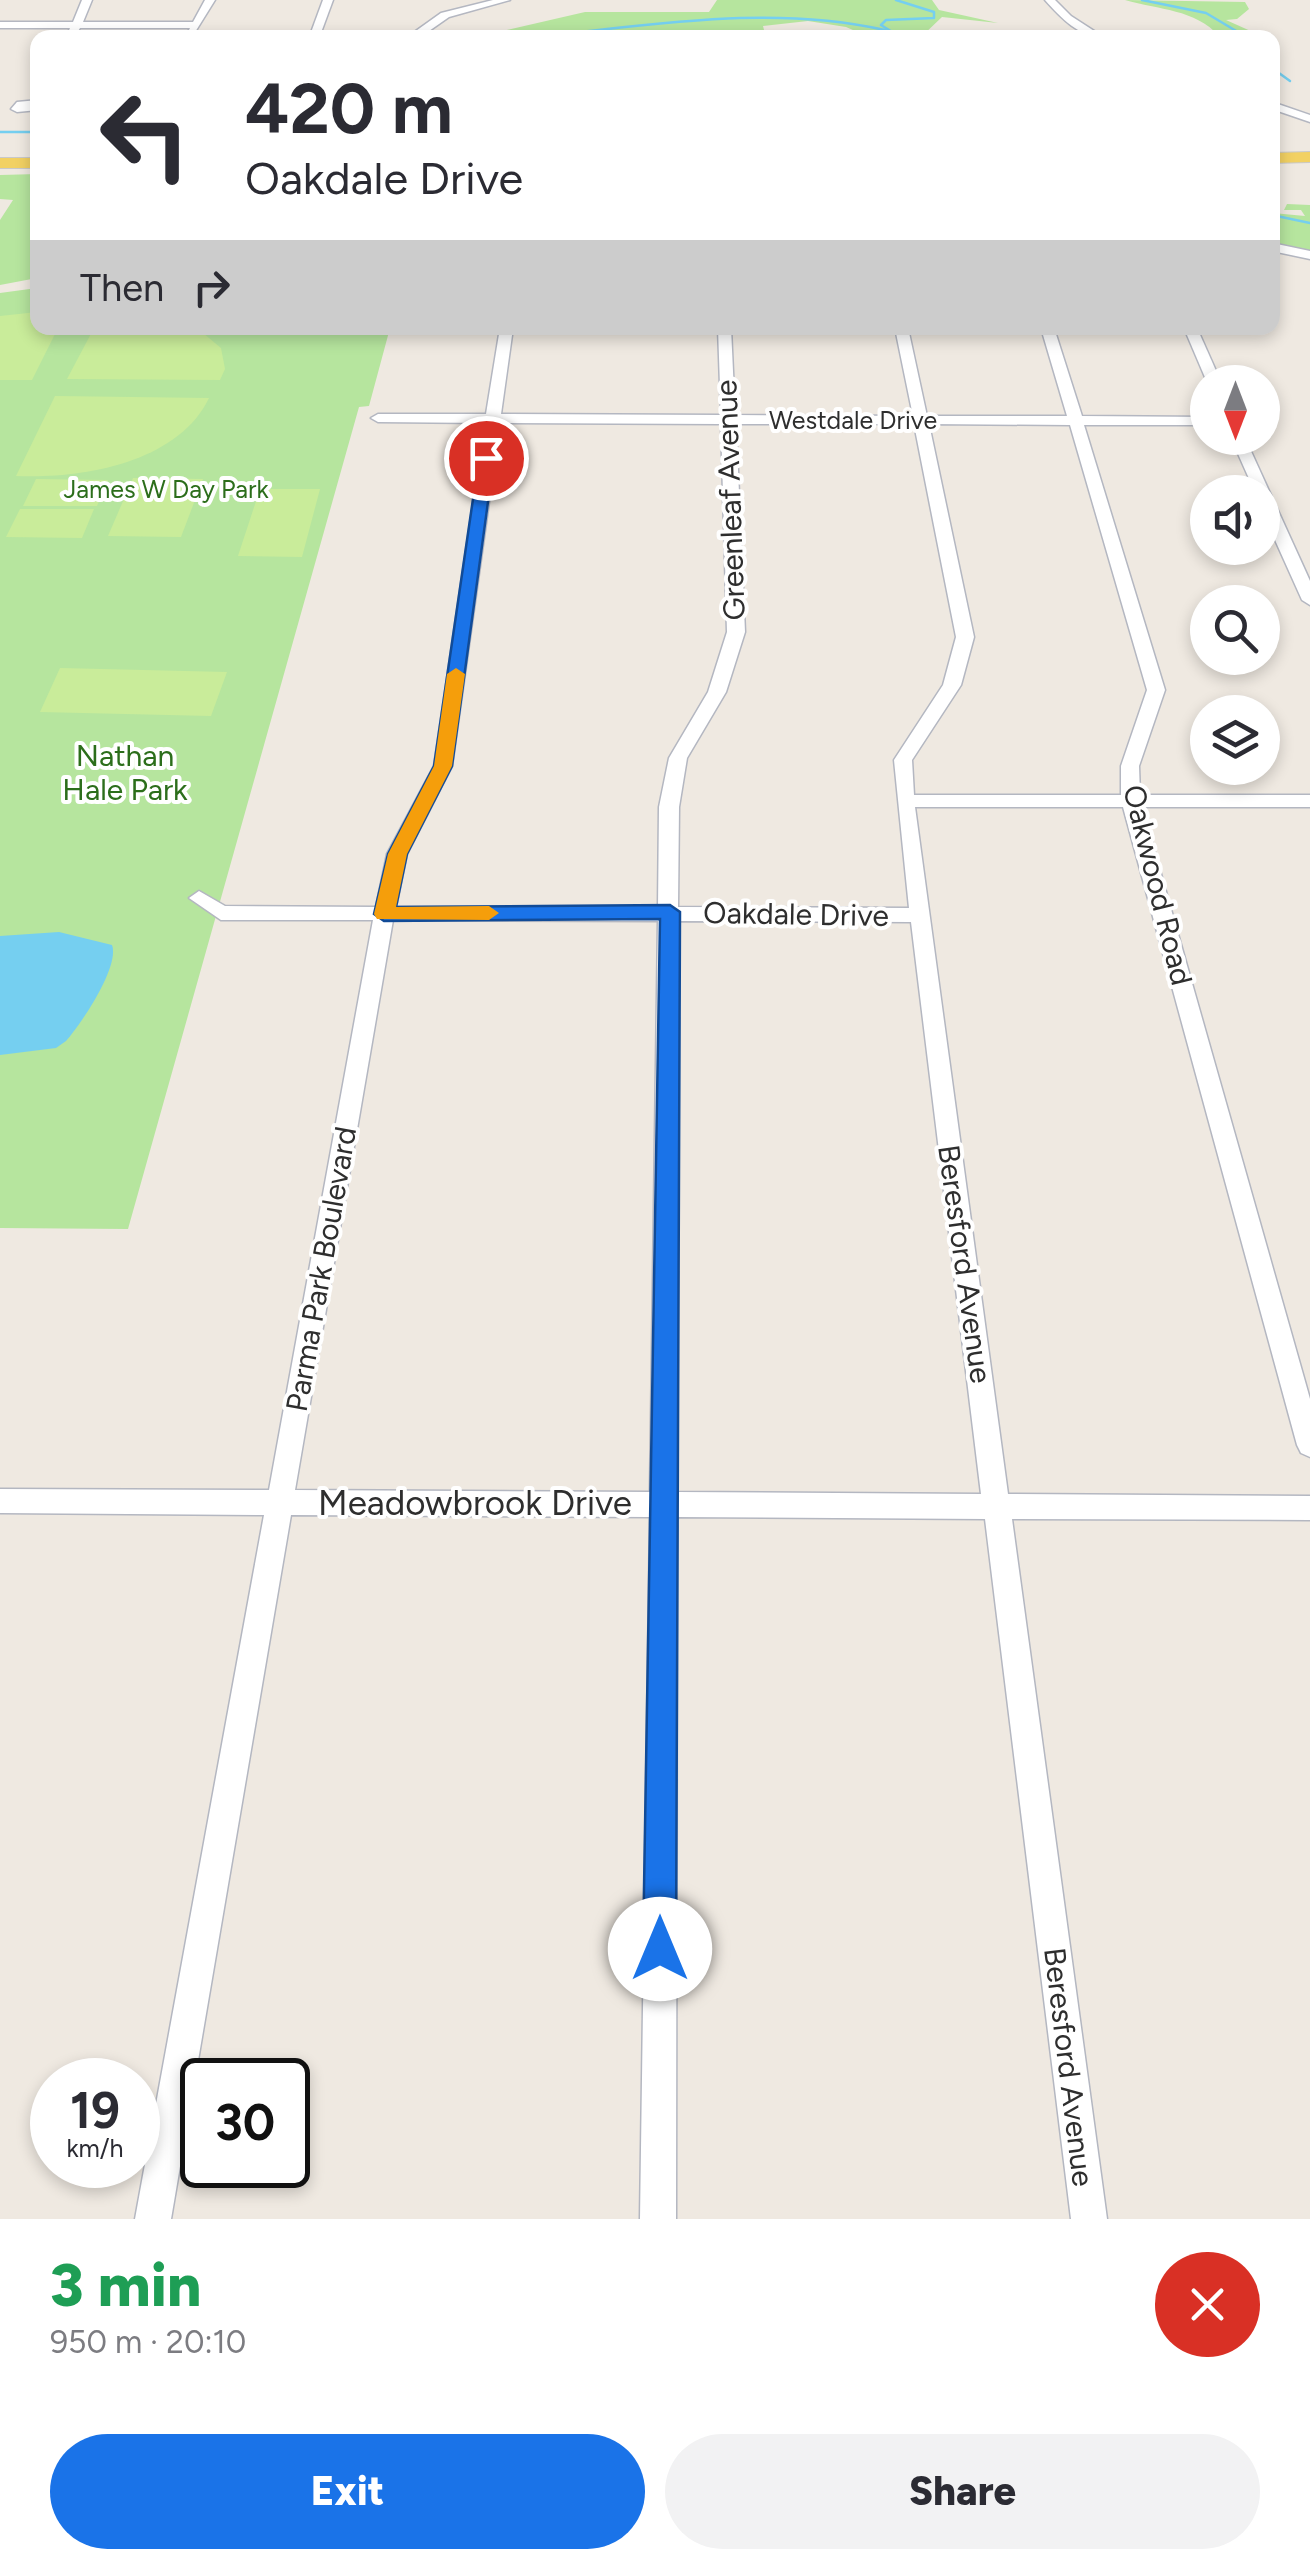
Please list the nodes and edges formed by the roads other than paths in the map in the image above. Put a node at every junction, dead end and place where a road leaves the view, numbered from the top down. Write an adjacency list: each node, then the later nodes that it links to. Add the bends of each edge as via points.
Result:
1 (87, 0): 9 (street)
2 (210, 0): 10 (street)
3 (328, 0): 13 (street)
4 (448, 0): 7 (street)
5 (505, 0): 7 (street)
6 (1050, 0): 15 (street)
7 (445, 16): 14 (street)
8 (0, 24): 9 (street)
9 (78, 24): 10 (street); 11 (street)
10 (197, 24): 12 (street)
11 (75, 30)
12 (194, 30)
13 (317, 30)
14 (423, 30)
15 (1087, 30)
16 (1280, 107): 17 (street)
17 (1310, 119)
18 (1310, 157): 19 (main road)
19 (1280, 158)
20 (30, 162): 21 (main road)
21 (0, 163)
22 (1280, 249): 23 (street)
23 (1310, 255)
24 (505, 335): 32 (street, Parma Park Boulevard)
25 (725, 335): 33 (street, Greenleaf Avenue)
26 (903, 335): 34 (street, Beresford Avenue)
27 (1050, 335): 31 (street, Oakwood Road)
28 (1193, 335): 29 (street)
29 (1206, 365)
30 (378, 418): 32 (street, Westdale Drive)
31 (1076, 419): 34 (street, Westdale Drive); 35 (street, Westdale Drive); 39 (street, Oakwood Road, via 1156,690 1130,766)
32 (492, 420): 33 (street, Westdale Drive); 43 (street, Parma Park Boulevard, via 443,766 398,854)
33 (728, 420): 34 (street, Westdale Drive); 42 (street, Greenleaf Avenue, via 736,632 717,692 678,758 669,807)
34 (920, 420): 38 (street, Beresford Avenue, via 965,637 952,686 903,760)
35 (1190, 420)
36 (1246, 455): 37 (street)
37 (1310, 600)
38 (905, 801): 39 (street); 44 (street, Beresford Avenue)
39 (1131, 801): 40 (street); 45 (street, Oakwood Road)
40 (1310, 801)
41 (199, 898): 43 (street, Oakdale Drive, via 221,913)
42 (670, 912): 43 (street, Oakdale Drive); 44 (street, Oakdale Drive); 48 (street, Greenleaf Avenue)
43 (384, 914): 47 (street, Parma Park Boulevard)
44 (918, 915): 49 (street, Beresford Avenue)
45 (1310, 1446)
46 (0, 1501): 47 (street, Meadowbrook Drive)
47 (279, 1502): 48 (street, Meadowbrook Drive); 51 (street, Parma Park Boulevard)
48 (662, 1504): 49 (street, Meadowbrook Drive); 52 (street, Greenleaf Avenue)
49 (998, 1508): 50 (street, Meadowbrook Drive); 53 (street, Beresford Avenue)
50 (1310, 1508)
51 (153, 2219)
52 (658, 2219)
53 (1089, 2219)

